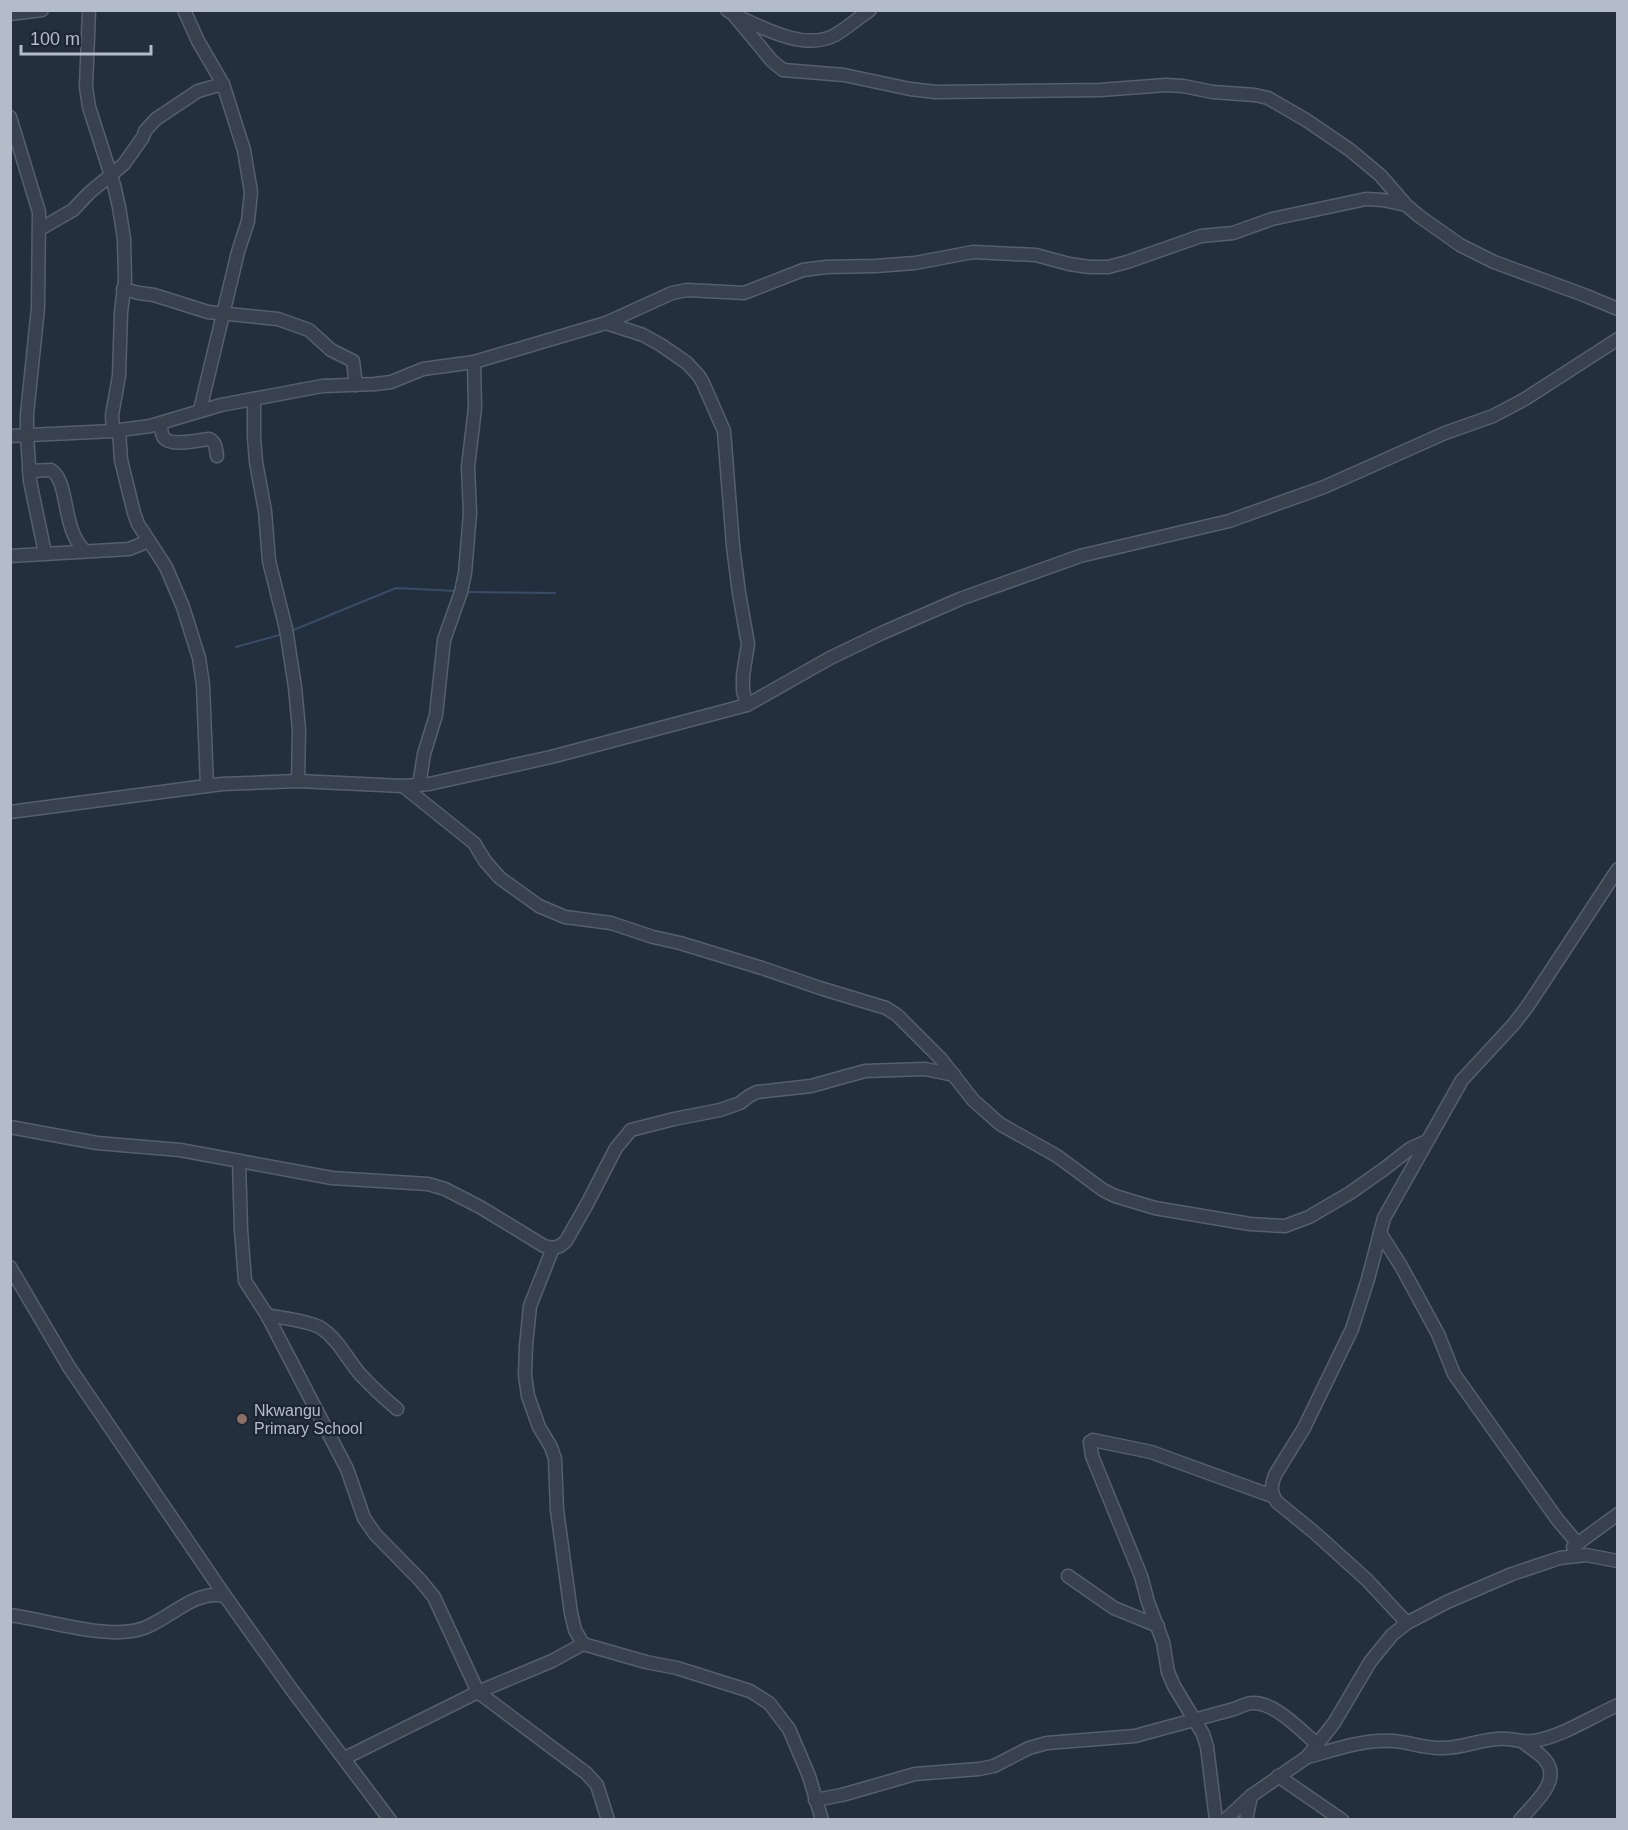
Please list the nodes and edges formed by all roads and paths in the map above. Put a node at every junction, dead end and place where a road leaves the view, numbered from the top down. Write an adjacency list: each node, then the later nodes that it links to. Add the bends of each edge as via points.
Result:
1 (42, 10): 6 (street)
2 (88, 10): 9 (street, via 86,87)
3 (184, 10): 7 (street)
4 (870, 10): 5 (street, via 834,35 814,42 797,40)
5 (730, 12): 10 (street, via 778,67 789,71 844,75 936,92 1183,86 1262,96 1350,150)
6 (10, 14)
7 (223, 84): 9 (street, via 198,91 156,119 131,156); 14 (street, via 244,150 251,192 248,221)
8 (10, 117): 11 (street, via 36,202)
9 (111, 175): 11 (street, via 73,210); 12 (street, via 122,223)
10 (1407, 205): 13 (street, via 1476,254); 15 (street, via 1366,199 1272,219 1233,233 1201,236 1108,267 1036,255 973,252 906,263 813,268 744,293 672,292)
11 (40, 229): 23 (street, via 38,308)
12 (123, 289): 14 (street); 22 (street, via 119,376 112,414)
13 (1617, 309)
14 (224, 314): 18 (street, via 278,319 309,330 331,350 355,362); 20 (street)
15 (606, 323): 17 (street); 31 (street, via 652,339 687,363 703,383 724,431 733,546 748,644 742,691)
16 (1617, 339): 31 (street, via 1493,416 1324,487 1229,521 1080,556 960,599 830,658)
17 (474, 362): 18 (street, via 423,369 392,382); 33 (street, via 476,408 469,450 470,513 465,573 444,640 435,715)
18 (356, 385): 19 (street, via 322,386)
19 (254, 399): 20 (street); 32 (street, via 256,462 266,511 269,561 296,687)
20 (200, 410): 21 (street)
21 (161, 423): 22 (street); 25 (street, via 167,440 209,439)
22 (116, 430): 23 (street); 27 (street, via 126,487 138,524)
23 (27, 434): 24 (street); 26 (street)
24 (10, 436)
25 (217, 456)
26 (29, 471): 28 (street, via 51,470 56,474 70,530); 29 (street)
27 (149, 541): 28 (street, via 129,549); 34 (street, via 166,567 199,658)
28 (85, 551): 29 (street)
29 (45, 553): 30 (street)
30 (10, 556)
31 (747, 705): 33 (street, via 551,757)
32 (298, 781): 34 (street); 35 (street)
33 (419, 785): 35 (street)
34 (207, 786): 36 (street)
35 (403, 786): 38 (street, via 474,843 500,878 539,906 565,917 611,923 680,943 886,1008)
36 (10, 812)
37 (1617, 869): 40 (street, via 1527,1007 1462,1080)
38 (954, 1076): 40 (street, via 1000,1124 1057,1156 1103,1190 1155,1208 1250,1224 1285,1226 1298,1222 1350,1193 1411,1148); 43 (street, via 925,1069 865,1071 811,1086 757,1092 720,1110 631,1130 616,1148 566,1241)
39 (10, 1127): 41 (street, via 97,1143 180,1150)
40 (1427, 1142): 42 (street, via 1384,1218)
41 (239, 1161): 43 (street, via 332,1178 428,1184 480,1207); 45 (street, via 245,1281)
42 (1380, 1233): 47 (street, via 1352,1329 1304,1428 1275,1474); 49 (street, via 1438,1334 1454,1374)
43 (553, 1248): 57 (street, via 530,1306 525,1375 539,1427 555,1459 567,1592 575,1630)
44 (10, 1268): 53 (street, via 69,1367)
45 (267, 1315): 46 (street, via 322,1329 358,1372); 58 (street, via 347,1469 364,1518 435,1597)
46 (397, 1409)
47 (1272, 1496): 55 (street, via 1367,1580); 56 (street, via 1151,1452 1090,1442)
48 (1617, 1514): 49 (street)
49 (1578, 1544): 50 (street)
50 (1560, 1557): 51 (street); 55 (street, via 1447,1602)
51 (1617, 1561)
52 (1068, 1576): 56 (street, via 1114,1608)
53 (225, 1596): 54 (street, via 202,1597 143,1629 122,1632); 64 (street)
54 (10, 1615)
55 (1407, 1623): 62 (street, via 1370,1662)
56 (1158, 1626): 60 (street, via 1168,1672)
57 (583, 1644): 58 (street, via 552,1662); 67 (street, via 687,1671 750,1691 769,1703 789,1729)
58 (478, 1692): 64 (street); 69 (street, via 586,1773 597,1785)
59 (1617, 1705): 61 (street, via 1567,1730)
60 (1195, 1720): 62 (street, via 1249,1703 1262,1704 1282,1714); 67 (street, via 1135,1736 1047,1743 994,1766 915,1774); 71 (street, via 1207,1747)
61 (1523, 1742): 63 (street, via 1507,1738 1439,1749 1377,1741); 75 (street, via 1545,1759 1550,1775 1548,1787)
62 (1318, 1745): 63 (street)
63 (1307, 1757): 65 (street)
64 (345, 1758): 68 (street)
65 (1278, 1776): 66 (street); 74 (street)
66 (1251, 1797): 72 (street); 73 (street)
67 (815, 1800): 70 (street)
68 (390, 1820)
69 (608, 1820)
70 (822, 1820)
71 (1216, 1820)
72 (1225, 1820)
73 (1246, 1820)
74 (1342, 1820)
75 (1520, 1820)

